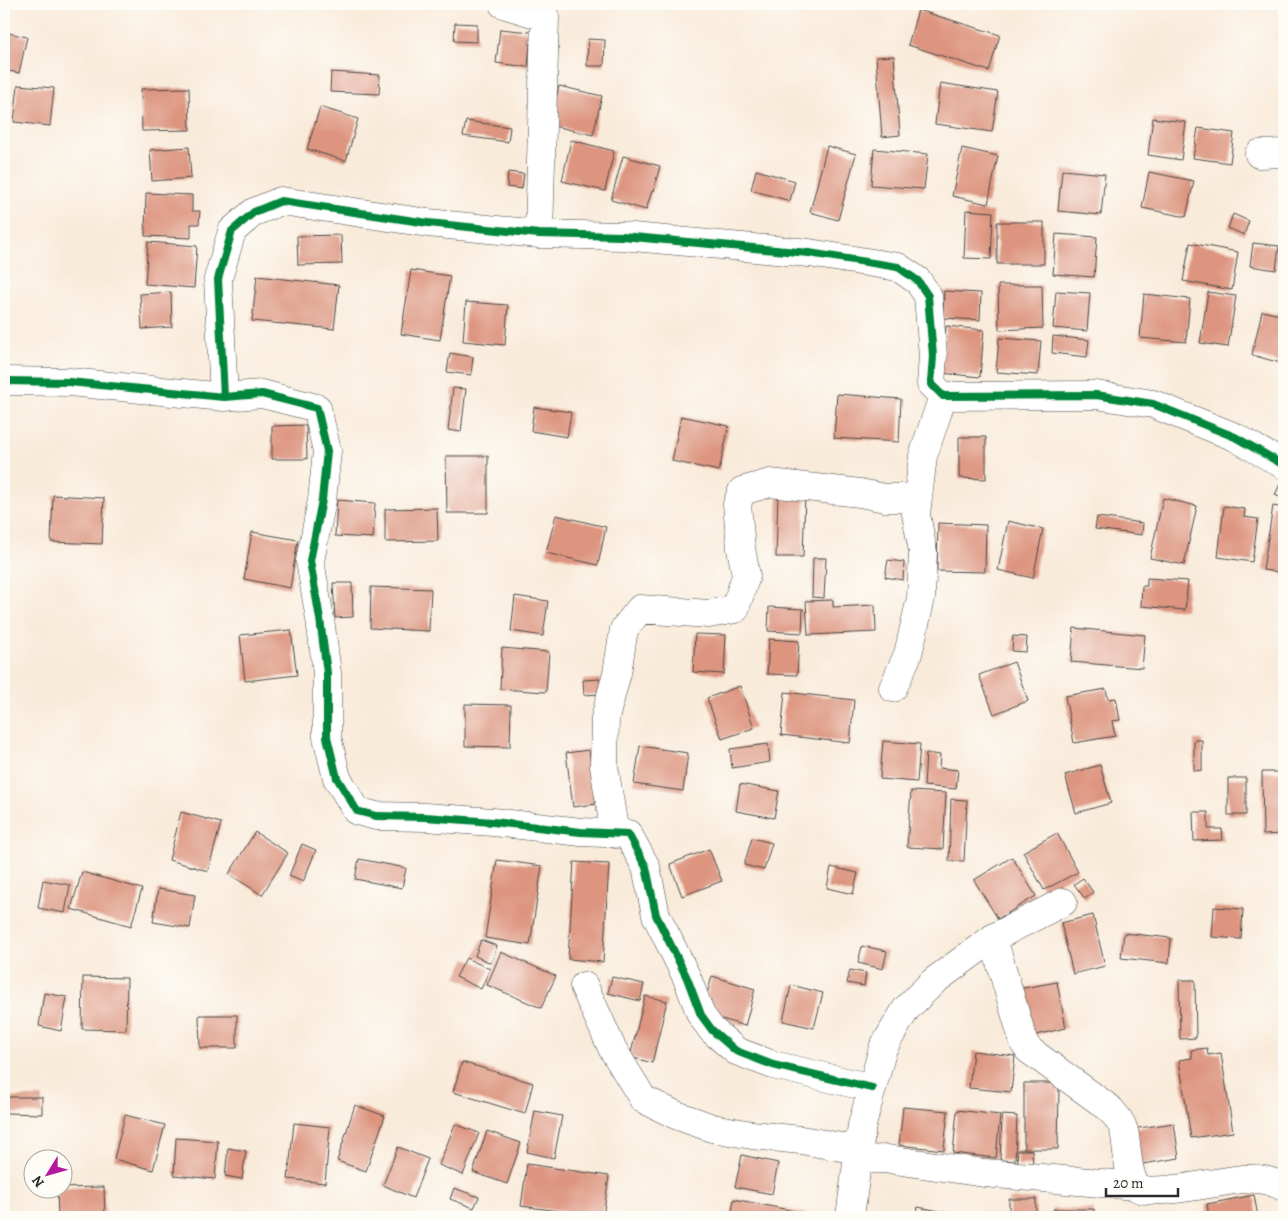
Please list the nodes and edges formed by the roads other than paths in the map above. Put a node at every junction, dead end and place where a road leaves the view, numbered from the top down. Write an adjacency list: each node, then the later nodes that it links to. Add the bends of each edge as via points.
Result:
1 (503, 4): 2 (street)
2 (544, 10): 3 (street)
3 (539, 234): 5 (street, via 632,237 809,253 898,267 918,281 928,296 933,356 930,384); 6 (street, via 428,223 281,201 254,212 232,232 218,279)
4 (4, 381): 6 (street, via 68,382)
5 (943, 396): 7 (street, via 1096,395 1153,404 1235,438); 8 (street, via 923,456)
6 (224, 397): 10 (street, via 262,394 317,408 327,451 322,500 310,561 327,673 327,737 337,778 357,811 376,816 493,822)
7 (1284, 465)
8 (918, 498): 9 (street, via 916,514 923,552 921,598 908,654); 10 (street, via 885,498 770,483 742,491 737,504 746,576 735,609 709,614 640,609 624,629 605,718 604,766)
9 (893, 688)
10 (615, 834): 14 (street, via 628,834 646,867 656,915 701,1015 712,1030 736,1051 773,1065)
11 (1063, 902): 12 (street)
12 (993, 938): 14 (street, via 934,981 906,1009 883,1048); 16 (street, via 1024,1043 1029,1050 1110,1108 1124,1129 1131,1176)
13 (584, 986): 15 (street, via 612,1048 643,1099 712,1128 802,1140)
14 (872, 1088): 15 (street)
15 (858, 1155): 16 (street, via 984,1173); 18 (street)
16 (1136, 1186): 17 (street, via 1141,1190 1157,1191 1243,1179 1267,1180)
17 (1284, 1187)
18 (850, 1217)

